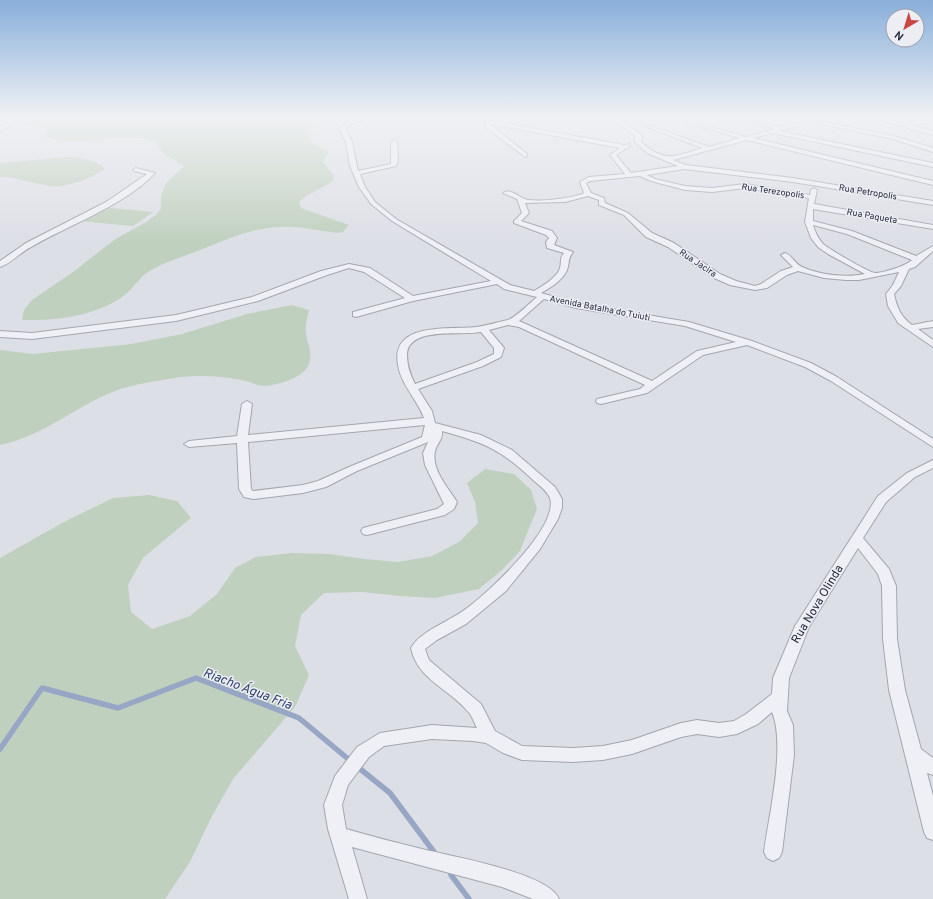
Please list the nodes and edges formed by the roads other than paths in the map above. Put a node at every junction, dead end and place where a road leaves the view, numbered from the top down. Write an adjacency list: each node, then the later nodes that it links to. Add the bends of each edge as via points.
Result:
1 (353, 159): 13 (street, Avenida Batalha do Tuiuti)
2 (395, 159): 13 (street, via 394,165)
3 (616, 159): 15 (street)
4 (670, 159): 8 (street)
5 (835, 159): 9 (street)
6 (849, 159): 9 (street)
7 (904, 159): 10 (street)
8 (666, 160): 11 (street, Rua Petropolis)
9 (844, 161): 16 (street)
10 (933, 165)
11 (685, 167): 14 (street, Rua Petropolis); 17 (street, Rua Petropolis)
12 (136, 170): 29 (street, via 152,173 84,217 21,248)
13 (356, 173): 33 (street, Avenida Batalha do Tuiuti, via 369,198 380,210 415,234)
14 (641, 174): 15 (street, Rua Petropolis); 20 (street, Rua Terezopolis, via 660,183 690,189 712,190 742,185)
15 (629, 175): 19 (street, Rua Petropolis, via 585,180 583,183)
16 (933, 183)
17 (817, 184): 20 (street); 22 (street, Rua Petropolis)
18 (506, 193): 21 (street, via 517,196)
19 (588, 194): 21 (street, via 548,202); 30 (street, Rua Jacira, via 601,198 601,204 626,214 649,235 671,245 703,268 733,283 759,288)
20 (812, 197): 23 (street)
21 (520, 201): 34 (street, via 526,214 516,222 549,233 553,238 550,246 569,252 563,261 564,268 559,277)
22 (933, 203)
23 (811, 206): 24 (street); 25 (street, Rua Paqueta)
24 (808, 222): 28 (street, via 839,229); 32 (street, via 810,232 822,246)
25 (933, 227)
26 (933, 248): 28 (street)
27 (785, 255): 30 (street)
28 (916, 259): 31 (street, via 912,265)
29 (0, 265)
30 (798, 268): 32 (street, via 840,278 853,279)
31 (905, 268): 32 (street); 39 (street, via 890,296 898,318)
32 (872, 275)
33 (497, 282): 34 (street, Avenida Batalha do Tuiuti); 35 (street)
34 (538, 296): 37 (street); 42 (street, Avenida Batalha do Tuiuti, via 686,324)
35 (412, 299): 36 (street); 41 (street, via 367,270 349,266 255,298 176,318 32,336)
36 (356, 314)
37 (513, 321): 40 (street); 44 (street)
38 (933, 324): 39 (street)
39 (911, 328): 43 (street)
40 (484, 329): 45 (street, via 499,348 498,355); 45 (street, via 430,331 410,339 405,345 401,361)
41 (0, 334)
42 (749, 343): 44 (street, via 700,353); 51 (street, Avenida Batalha do Tuiuti, via 808,365 834,379)
43 (933, 344)
44 (653, 386): 46 (street, via 635,394)
45 (412, 388): 48 (street, via 425,408)
46 (601, 400)
47 (248, 404): 49 (street)
48 (431, 424): 49 (street); 49 (street, via 431,432 427,439 322,484 253,495 246,493 245,489); 53 (street, via 438,436 429,451 430,463 437,481 451,502 450,506 441,512); 56 (street, via 489,442 502,449 530,470 552,491 556,499 552,521 544,536 502,587 461,621 424,641 418,648 424,664 475,709)
49 (242, 439): 50 (street)
50 (189, 444)
51 (933, 444)
52 (933, 463): 54 (street, Rua Nova Olinda, via 911,475 882,499)
53 (367, 531)
54 (857, 539): 55 (street, Rua Nova Olinda, via 802,626 781,678); 57 (street, via 884,572 889,586 893,667)
55 (780, 697): 56 (street, via 737,727 719,730 697,727 681,730 639,745 603,753 522,753); 61 (street, Rua Nova Olinda, via 778,711 785,726 786,756)
56 (489, 736): 60 (street, via 432,732 380,740 370,746 341,781 333,805)
57 (914, 753): 58 (street); 59 (street)
58 (933, 768)
59 (933, 832)
60 (339, 835): 62 (street); 63 (street, via 381,848 506,878 534,888)
61 (773, 852)
62 (358, 899)
63 (550, 899)

